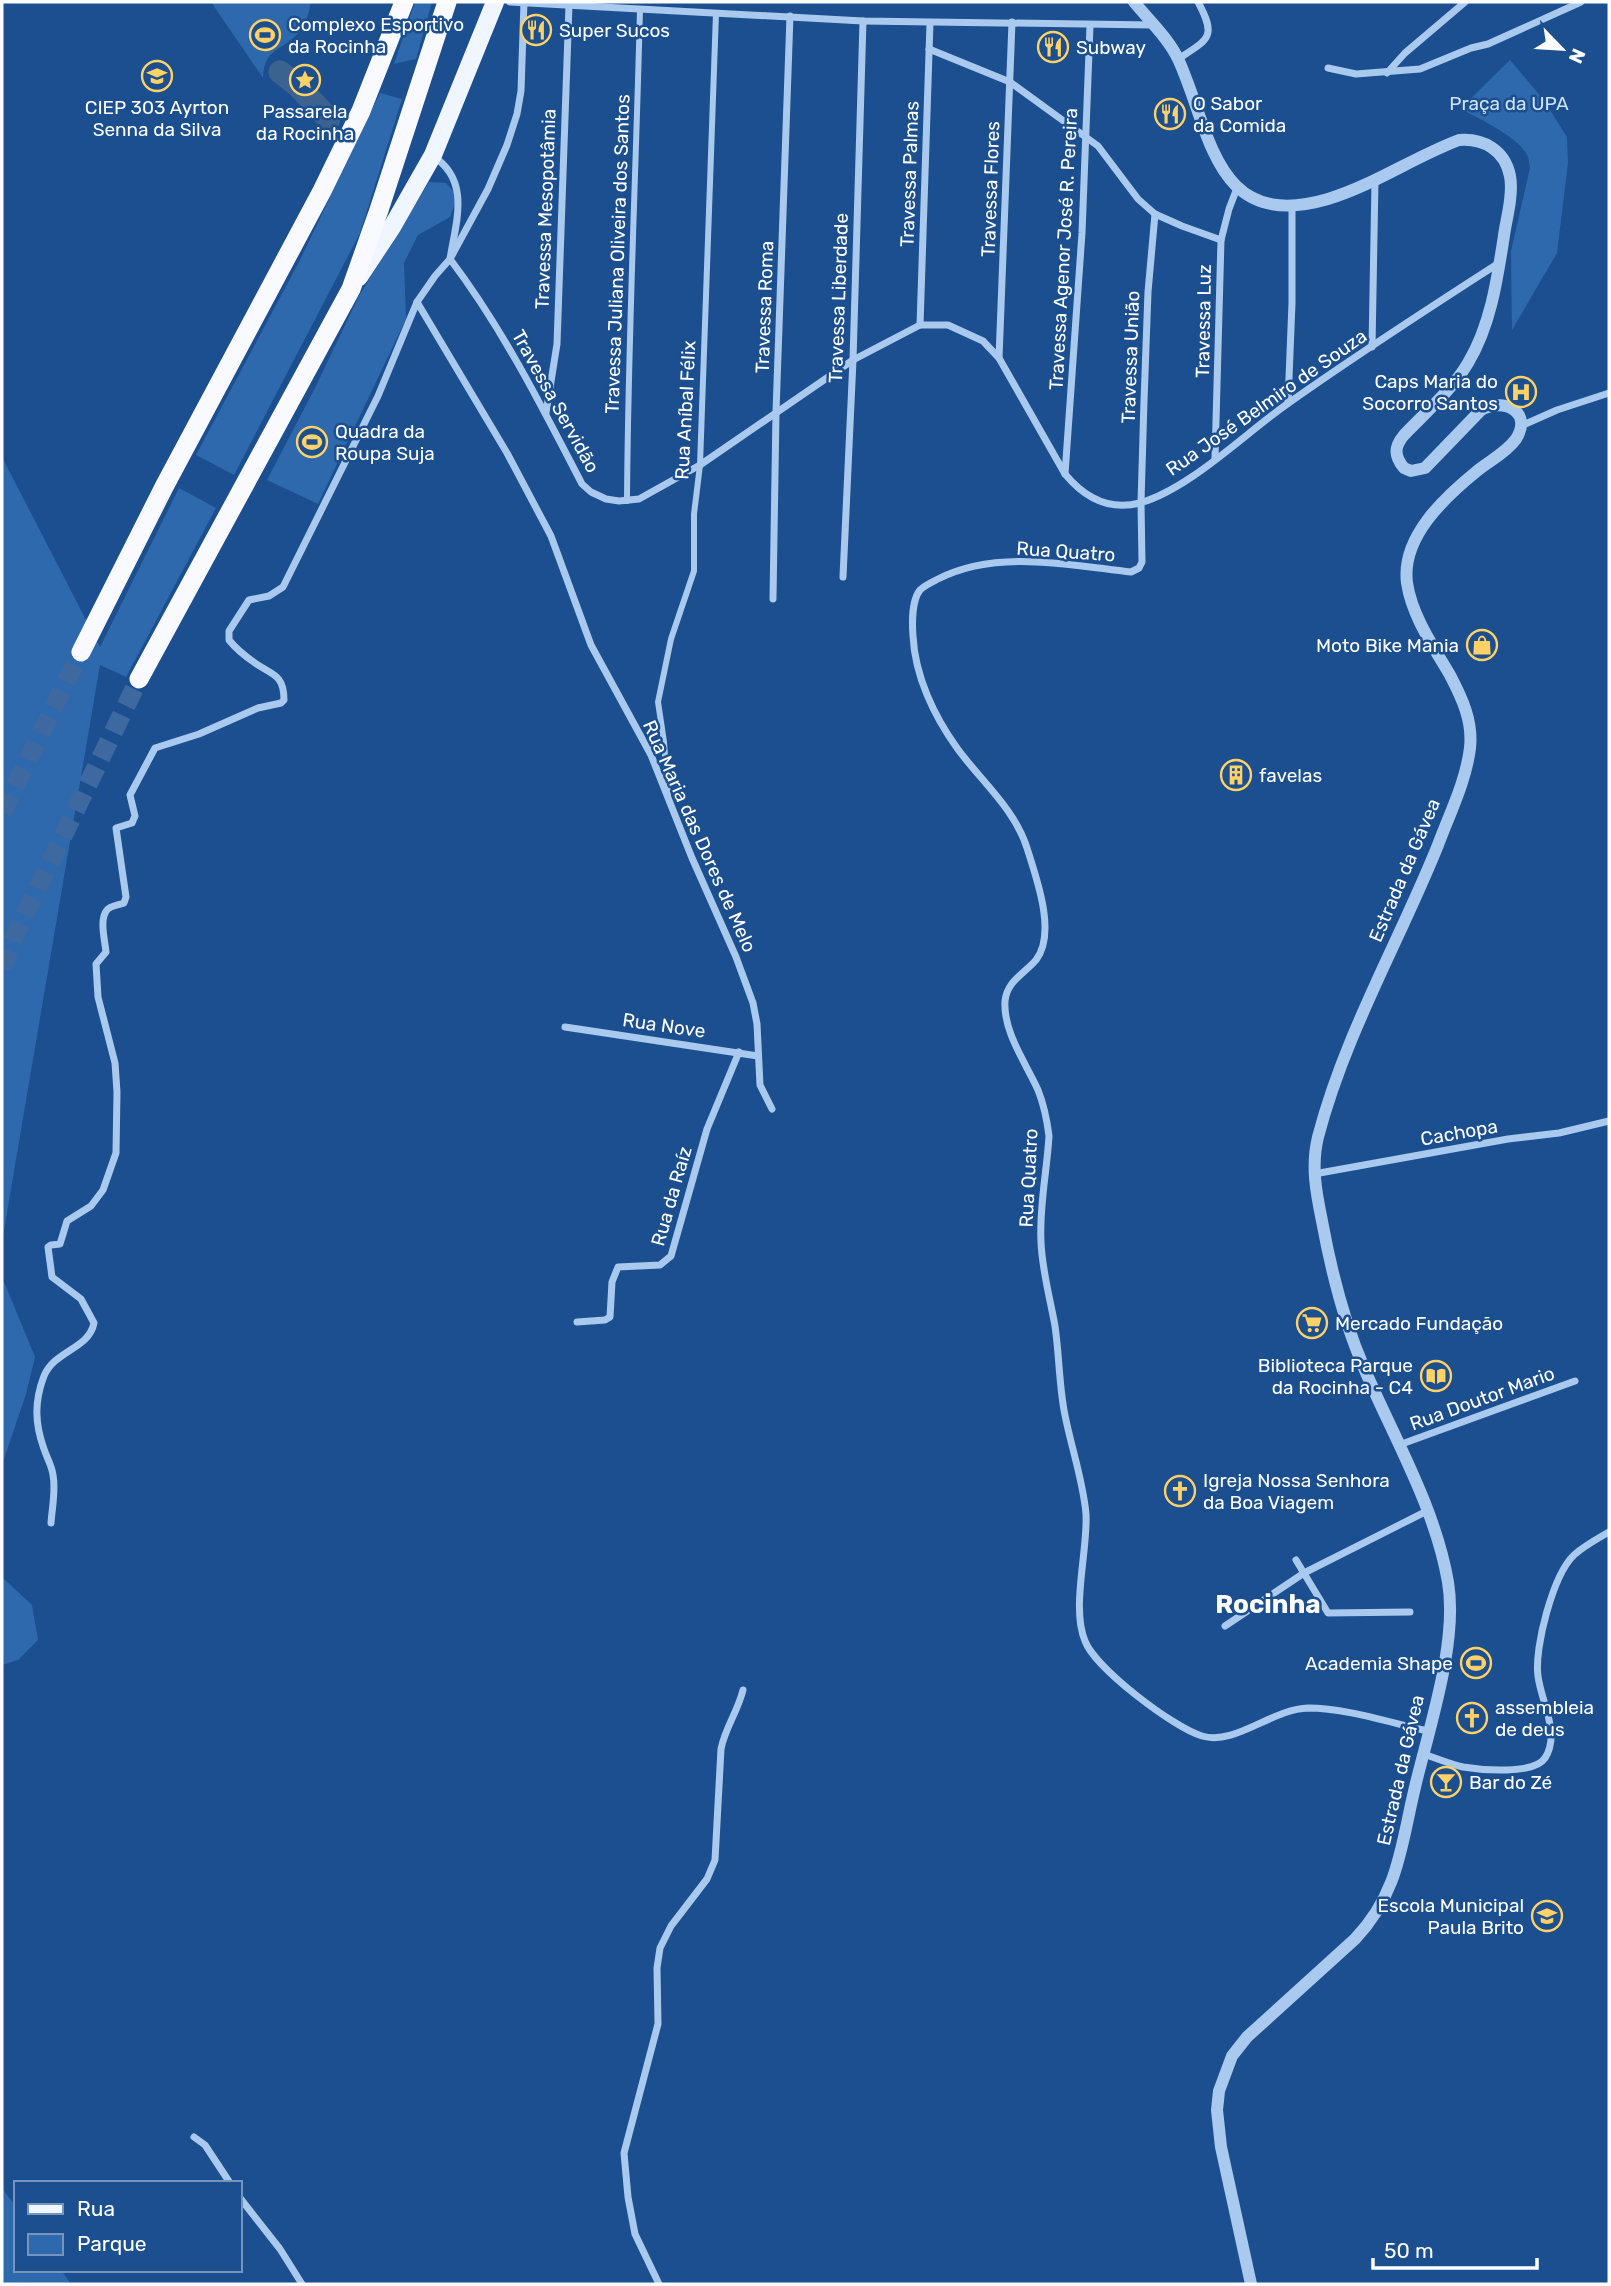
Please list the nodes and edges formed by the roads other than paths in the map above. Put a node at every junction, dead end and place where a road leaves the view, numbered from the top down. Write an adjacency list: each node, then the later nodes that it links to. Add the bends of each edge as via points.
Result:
1 (447, 2): 33 (highway)
2 (495, 2): 25 (main road)
3 (510, 2): 4 (street)
4 (524, 2): 10 (street); 31 (street, via 517,114 488,189)
5 (1134, 2): 17 (street)
6 (1198, 2): 20 (street, via 1209,30 1203,42)
7 (1465, 2): 22 (street)
8 (1581, 2): 22 (street, via 1420,69)
9 (402, 5): 51 (highway, via 361,111 322,191)
10 (569, 5): 11 (street); 42 (street, Travessa Mesopotâmia, via 556,344)
11 (640, 9): 12 (street); 47 (street, Travessa Juliana Oliveira dos Santos)
12 (716, 12): 13 (street); 45 (street, Rua Aníbal Félix)
13 (790, 16): 14 (street); 41 (street, Travessa Roma)
14 (863, 21): 16 (street); 38 (street, Travessa Liberdade)
15 (1012, 22): 16 (street); 18 (street); 23 (street, Travessa Flores)
16 (930, 23): 19 (street, Travessa Palmas)
17 (1154, 25): 18 (street); 20 (street)
18 (1090, 26): 24 (street, Travessa Agenor José R. Pereira)
19 (929, 49): 23 (street); 35 (street, Travessa Palmas)
20 (1178, 59): 27 (street, via 1211,149)
21 (1328, 68): 22 (street, via 1356,74)
22 (1387, 73)
23 (1010, 82): 24 (street); 37 (street, Travessa Flores)
24 (1086, 136): 29 (street); 46 (street, Travessa Agenor José R. Pereira)
25 (433, 155): 31 (street, via 446,164 460,195); 33 (main road)
26 (1375, 181): 28 (street); 32 (street, via 1459,140 1491,146 1506,163 1510,177); 36 (street)
27 (1237, 188): 28 (street); 30 (street, Travessa Luz)
28 (1292, 206): 40 (street)
29 (1155, 214): 30 (street); 48 (street, Travessa União)
30 (1221, 240): 44 (street, Travessa Luz)
31 (450, 260): 34 (street); 42 (street, Travessa Servidão, via 485,309)
32 (1500, 263): 36 (street, Rua José Belmiro de Souza); 43 (street, via 1487,319 1469,362 1398,442 1396,457 1411,471 1425,468 1481,410 1495,404 1516,410)
33 (351, 289): 52 (highway)
34 (417, 302): 53 (street, Rua Maria das Dores de Melo, via 551,536 591,645 651,755); 64 (street, via 378,396 283,587 249,600 229,631 233,645 277,677 284,701 155,748 130,795 134,819 116,828 127,897 106,911 106,952 96,964 98,997 115,1063 116,1153 103,1190 91,1206 67,1222 62,1241 48,1247 52,1278 82,1299 94,1323 86,1339 49,1367 38,1396 37,1425 54,1478)
35 (920, 325): 37 (street, Rua José Belmiro de Souza, via 948,325 966,331); 38 (street)
36 (1372, 347): 40 (street, Rua José Belmiro de Souza)
37 (999, 358): 46 (street, Rua José Belmiro de Souza)
38 (853, 360): 41 (street); 49 (street, Travessa Liberdade)
39 (1609, 393): 43 (street)
40 (1288, 403): 44 (street, Rua José Belmiro de Souza)
41 (776, 412): 45 (street); 50 (street, Travessa Roma)
42 (545, 414): 47 (street, Travessa Servidão, via 582,484 606,499)
43 (1521, 426): 59 (street, Estrada da Gávea, via 1505,451 1475,473 1424,524 1411,551 1407,581 1411,597 1464,701 1471,746 1464,778 1429,867 1345,1053 1326,1106)
44 (1215, 458): 48 (street, Rua José Belmiro de Souza, via 1184,483)
45 (700, 465): 47 (street, via 656,491); 53 (street, Rua Aníbal Félix, via 694,571 671,639 658,702)
46 (1065, 474): 48 (street, Rua José Belmiro de Souza, via 1078,490 1104,503)
47 (627, 501)
48 (1140, 502): 71 (street, Rua Quatro, via 1139,568 1131,572 1042,562 964,567 920,591 912,631 918,669 935,712 1016,824 1026,844 1043,912 1045,937 1040,953 1014,979 1005,1000 1011,1032 1048,1124 1040,1239 1064,1410 1085,1504 1082,1630 1090,1652 1111,1673 1202,1737 1222,1738 1280,1714 1308,1708)
49 (843, 577)
50 (773, 600)
51 (81, 652)
52 (139, 679)
53 (669, 803): 56 (street, Rua Maria das Dores de Melo, via 740,968 757,1024)
54 (565, 1027): 55 (street, Rua Nove)
55 (739, 1052): 56 (street, Rua Nove); 60 (street, Rua da Raíz, via 707,1129 671,1256 660,1265 618,1267 612,1282 610,1317)
56 (758, 1056): 57 (street, Rua Maria das Dores de Melo, via 760,1085)
57 (772, 1109)
58 (1609, 1121): 59 (street, Cachopa)
59 (1313, 1174): 62 (street, Estrada da Gávea, via 1325,1237 1361,1363)
60 (577, 1322)
61 (1575, 1381): 62 (street, Rua Doutor Mario)
62 (1399, 1445): 63 (street, Estrada da Gávea)
63 (1427, 1511): 67 (street); 71 (street, Estrada da Gávea, via 1449,1587 1450,1627)
64 (51, 1523)
65 (1609, 1532): 72 (street, via 1572,1556 1552,1592 1537,1668 1551,1732 1550,1746 1540,1764 1530,1769 1464,1767)
66 (1296, 1560): 67 (street)
67 (1304, 1573): 68 (street, via 1328,1613); 69 (street)
68 (1410, 1612)
69 (1225, 1626)
70 (743, 1690): 77 (street, via 721,1749 715,1860 707,1879 671,1926 657,1958 658,2024 624,2153 635,2235)
71 (1428, 1731): 72 (street, Estrada da Gávea)
72 (1423, 1754): 78 (street, Estrada da Gávea, via 1397,1869 1379,1909 1355,1939 1247,2037 1232,2056 1219,2091 1221,2147)
73 (194, 2137): 74 (street, via 205,2145)
74 (229, 2181)
75 (242, 2201): 76 (street)
76 (302, 2284)
77 (659, 2284)
78 (1251, 2284)

